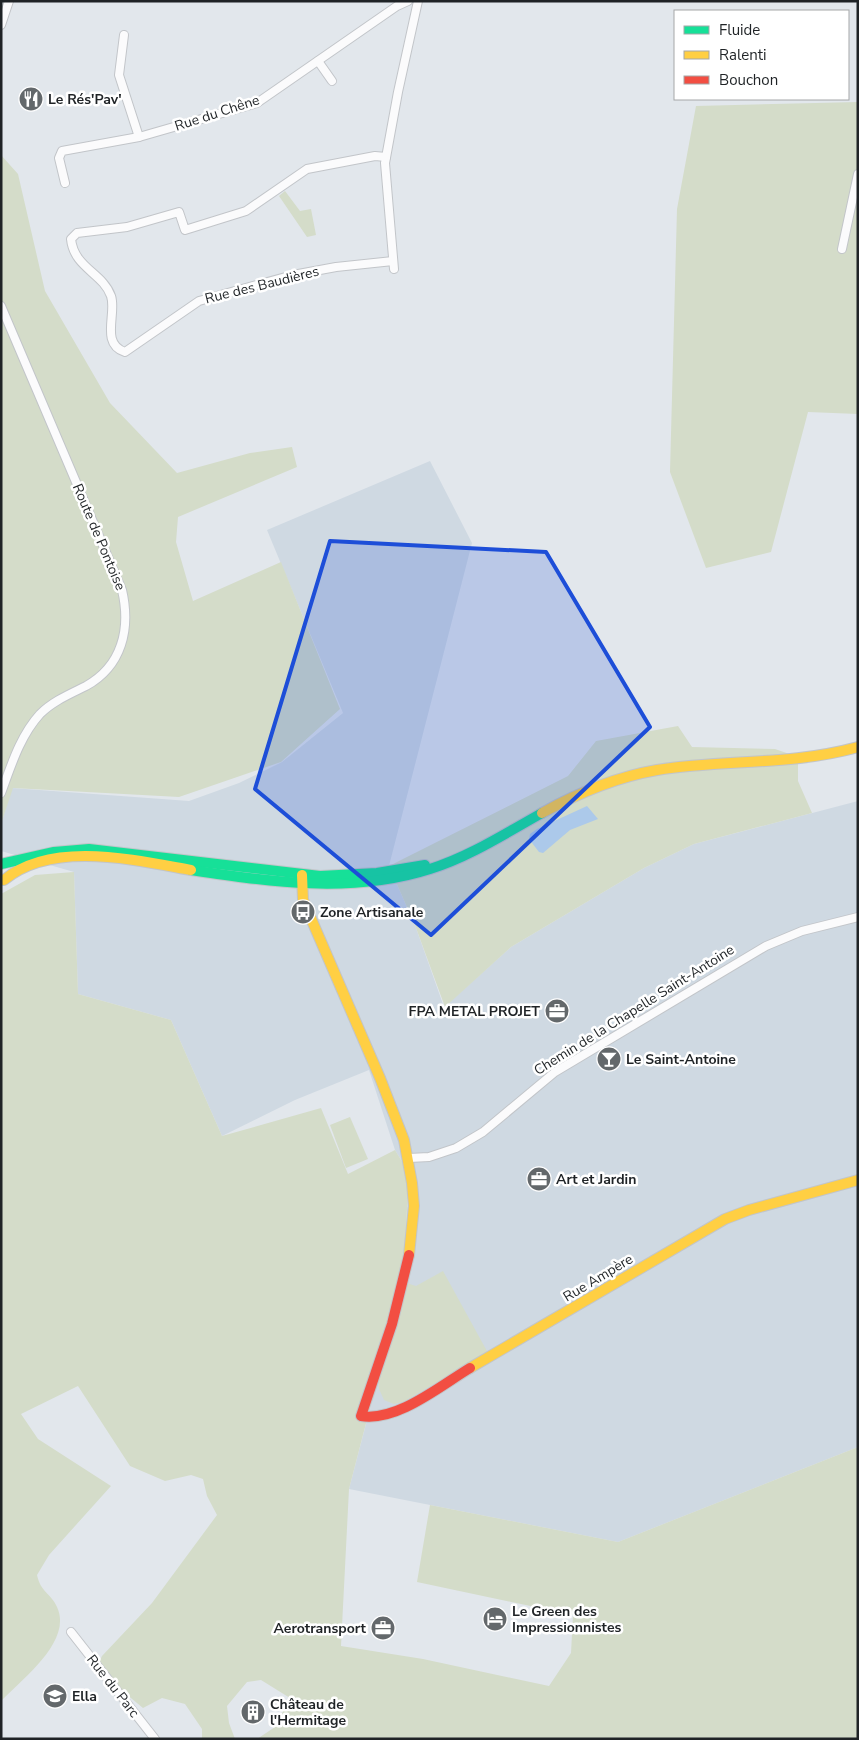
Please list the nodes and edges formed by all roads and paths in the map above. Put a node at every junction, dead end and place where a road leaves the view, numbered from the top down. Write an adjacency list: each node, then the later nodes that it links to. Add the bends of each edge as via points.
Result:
1 (9, 1): 4 (street)
2 (408, 1): 6 (street, Rue du Chêne)
3 (418, 1): 9 (street)
4 (1, 26)
5 (124, 34): 8 (street, via 118,75)
6 (318, 61): 7 (street); 8 (street, Rue du Chêne, via 257,103)
7 (332, 81)
8 (139, 137): 11 (street, Rue du Chêne, via 62,151 59,158)
9 (386, 157): 13 (street); 13 (street, Rue des Baudières, via 375,156 306,169 246,211 185,230 179,212 143,224 74,234 72,242 78,259 108,290 112,303 110,336 119,350 125,352 199,301 336,267)
10 (858, 174): 12 (street)
11 (65, 183)
12 (842, 249)
13 (393, 261): 14 (street)
14 (394, 270)
15 (1, 306): 17 (street, Route de Pontoise, via 126,606 122,644 112,664 95,680 48,707 32,724)
16 (858, 747): 19 (main road, via 784,762 669,770 624,778 571,798 460,856 414,871)
17 (1, 793)
18 (1, 866): 19 (main road, via 54,852 102,849); 20 (main road)
19 (302, 878): 20 (main road, via 89,857 30,865 12,873); 22 (main road, via 303,900 391,1101)
20 (3, 883)
21 (858, 918): 22 (street, Chemin de la Chapelle Saint-Antoine, via 802,931 766,946 555,1072 483,1132 463,1144 445,1153)
22 (409, 1158): 23 (main road, Rue Ampère, via 414,1206 410,1248 403,1282 361,1416 374,1418 396,1412 725,1219)
23 (858, 1180)
24 (71, 1632): 25 (street, Rue du Parc)
25 (155, 1739)

